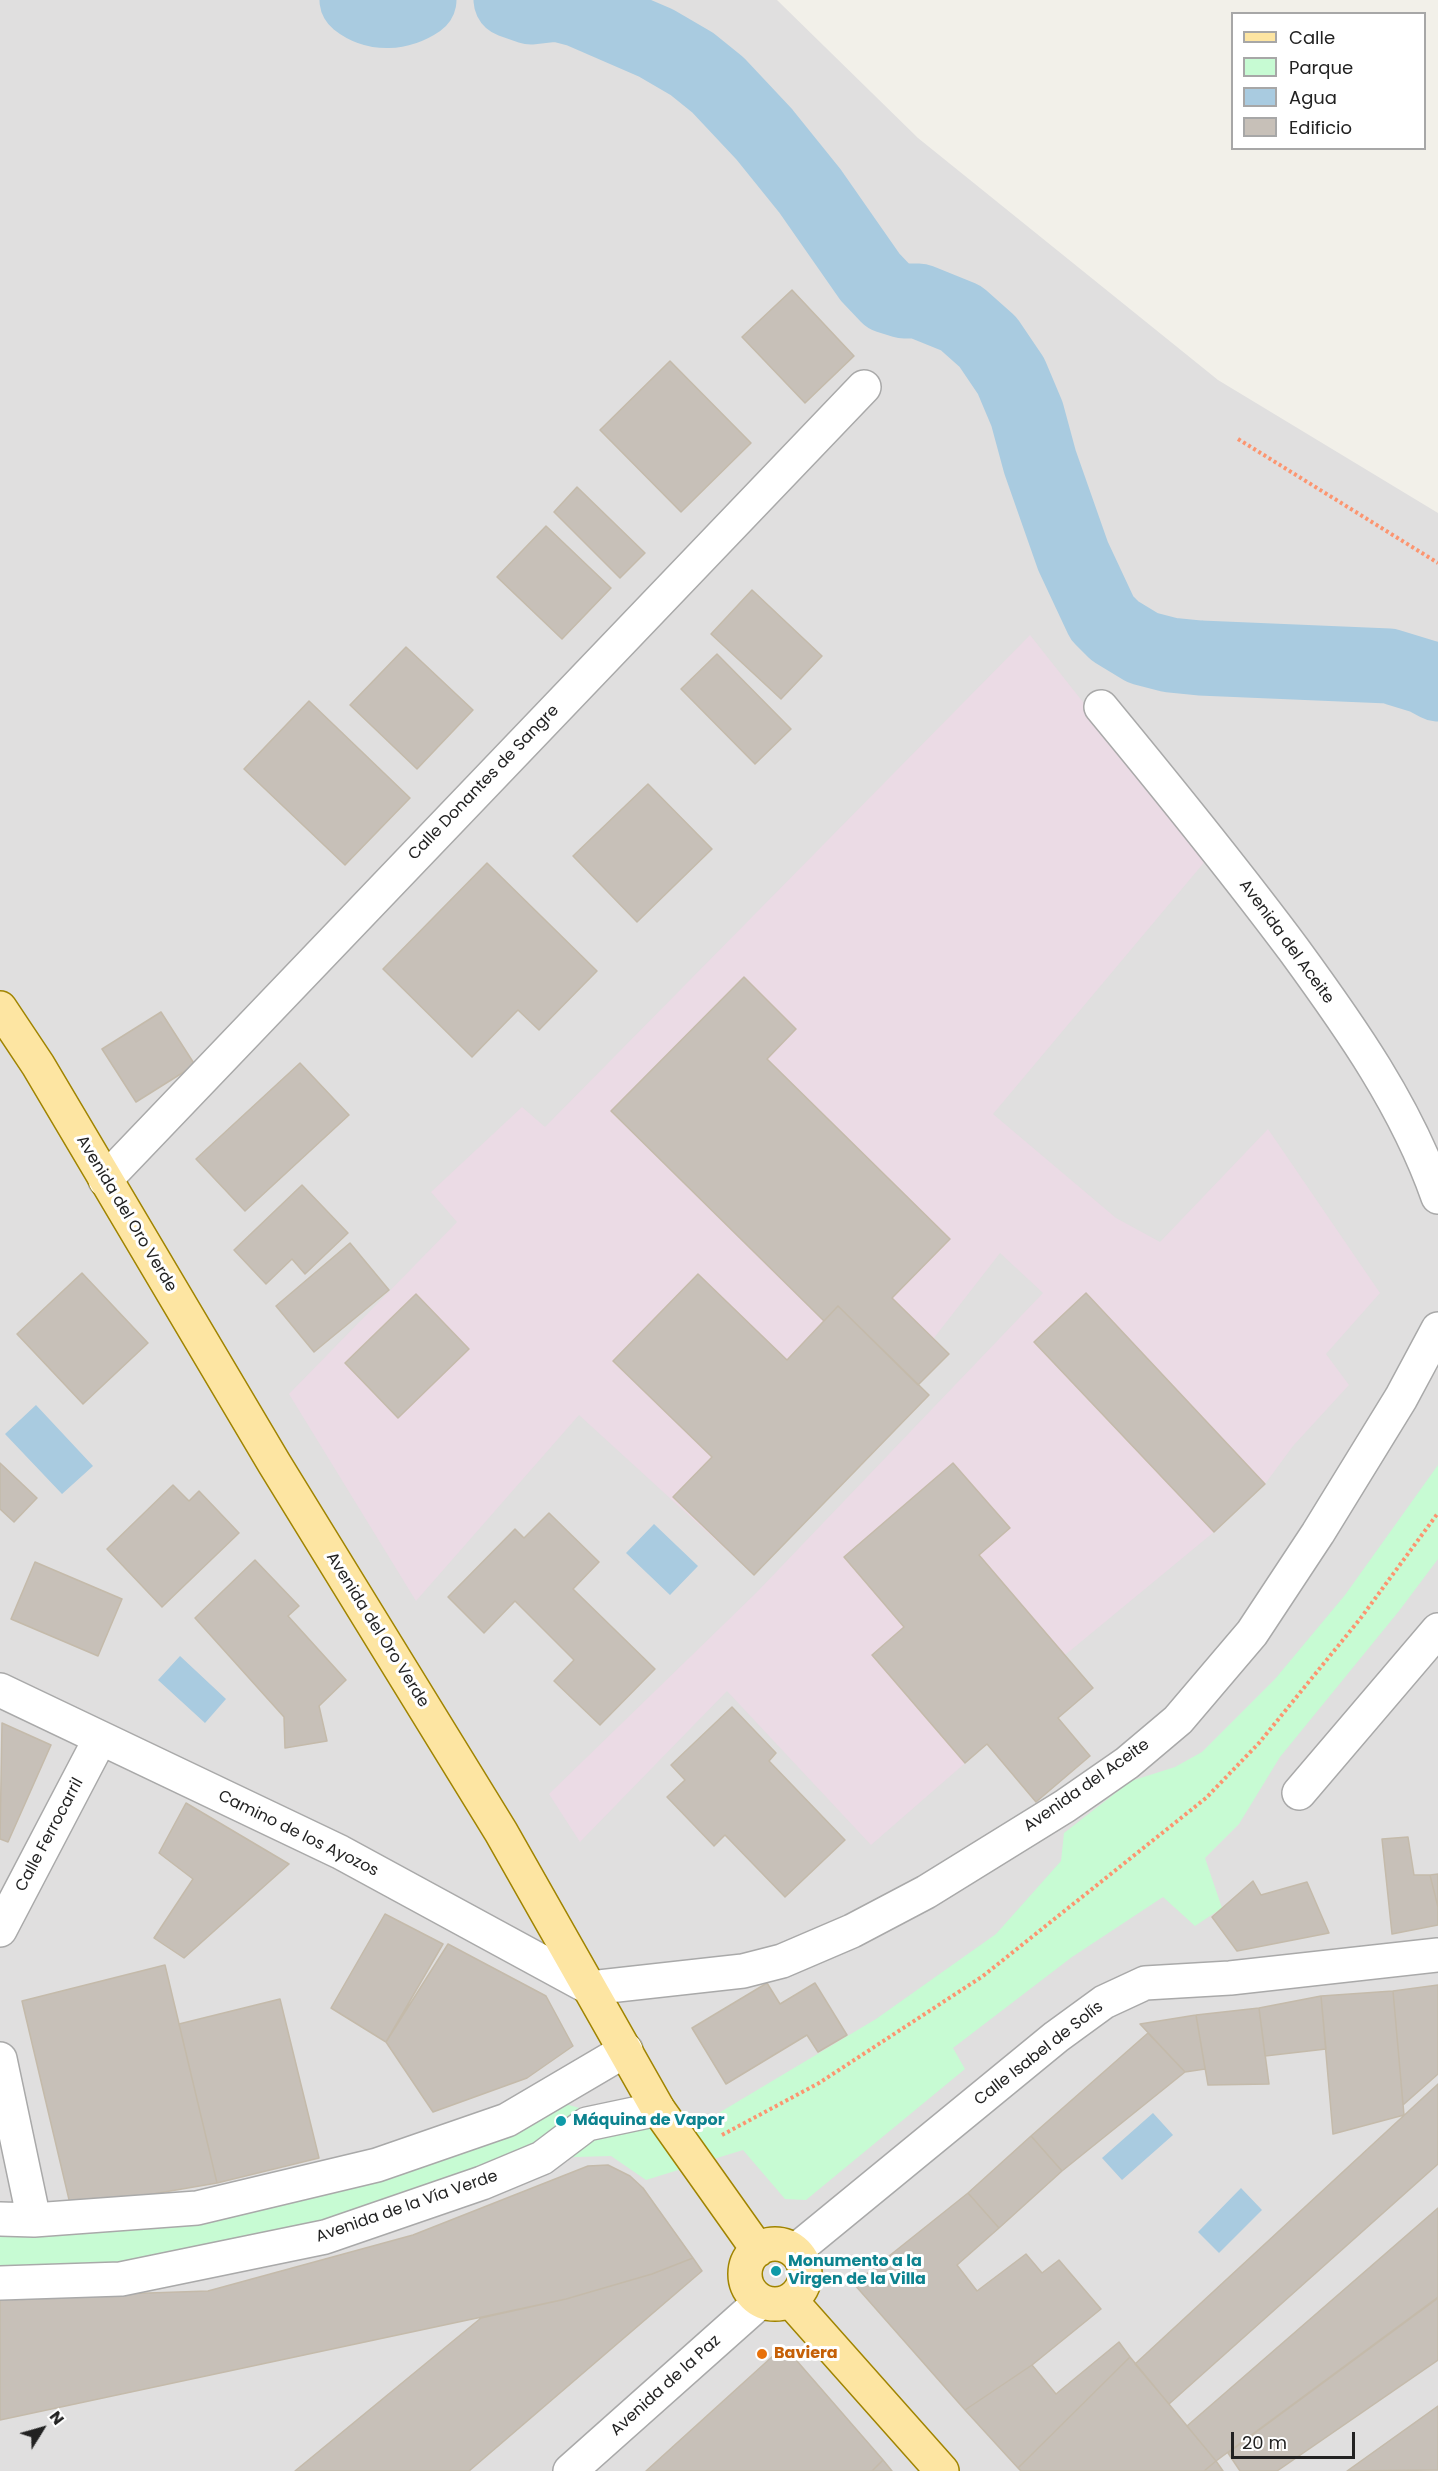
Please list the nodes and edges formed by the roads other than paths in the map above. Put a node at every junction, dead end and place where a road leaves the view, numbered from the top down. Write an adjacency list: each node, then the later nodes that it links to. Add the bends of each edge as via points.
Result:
1 (864, 387): 4 (street, Calle Donantes de Sangre)
2 (1101, 707): 5 (street, Avenida del Aceite, via 1229,863 1324,992 1386,1083 1424,1156)
3 (0, 1008): 4 (main road, Avenida del Oro Verde)
4 (105, 1180): 13 (main road, Avenida del Oro Verde, via 501,1832)
5 (1438, 1197)
6 (1438, 1329): 13 (street, Avenida del Aceite, via 1395,1408 1252,1633 1178,1720 1127,1763 926,1892 782,1961 743,1971)
7 (1438, 1630): 10 (street)
8 (0, 1690): 9 (street, Camino de los Ayozos)
9 (100, 1739): 11 (street, Calle Ferrocarril); 13 (street, Camino de los Ayozos, via 340,1852)
10 (1299, 1794)
11 (0, 1930)
12 (1438, 1955): 20 (street, Calle Isabel de Solís, via 1230,1978 1145,1983 1104,2002 1056,2037)
13 (590, 1988): 14 (main road, Avenida del Oro Verde)
14 (626, 2050): 16 (main road, Avenida del Oro Verde); 18 (street, via 507,2120 377,2166 197,2208)
15 (0, 2059): 18 (street)
16 (658, 2109): 19 (main road, Avenida del Oro Verde); 21 (street, Avenida de la Vía Verde, via 587,2124 542,2158 325,2237 121,2279)
17 (0, 2219): 18 (street)
18 (34, 2220)
19 (758, 2250): 20 (main road, via 777,2244); 22 (main road, via 746,2266 747,2286)
20 (795, 2251): 22 (main road, via 805,2267 805,2277 798,2294)
21 (0, 2283)
22 (776, 2301): 23 (street, Avenida de la Paz); 24 (main road)
23 (570, 2471)
24 (942, 2471)

